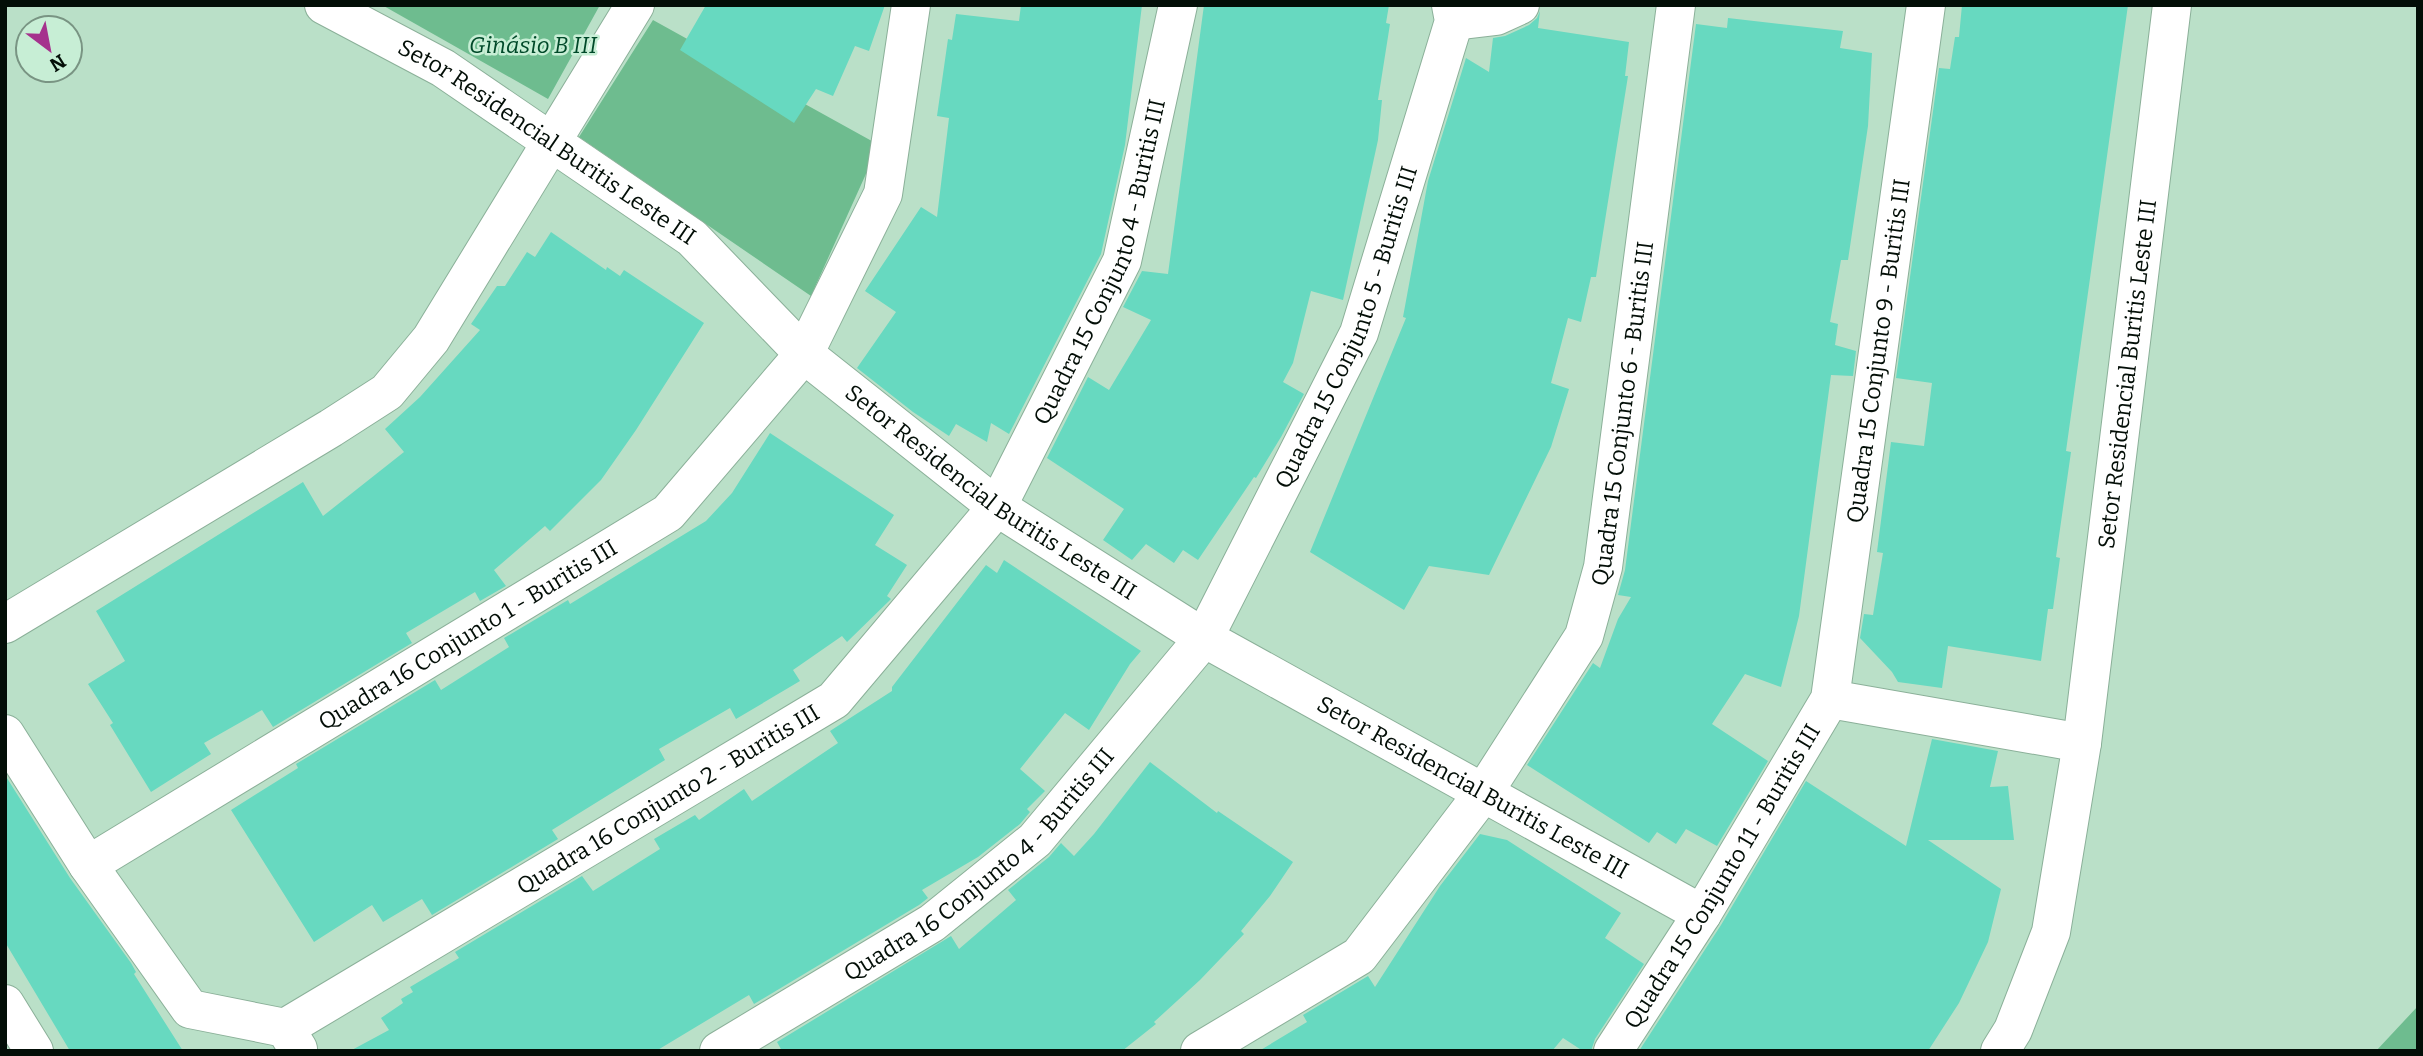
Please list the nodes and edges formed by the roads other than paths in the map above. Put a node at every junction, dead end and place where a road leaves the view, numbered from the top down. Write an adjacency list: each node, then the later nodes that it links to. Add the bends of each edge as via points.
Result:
1 (324, 5): 10 (street, Setor Residencial Buritis Leste III, via 443,68)
2 (635, 5): 10 (street)
3 (911, 5): 11 (street, Quadra 16 Conjunto 1 - Buritis III, via 884,194)
4 (1178, 5): 12 (street, Quadra 15 Conjunto 4 - Buritis III, via 1122,261)
5 (1520, 5): 9 (street, via 1496,16)
6 (1676, 5): 18 (street, Quadra 15 Conjunto 6 - Buritis III, via 1604,567 1584,636)
7 (2172, 5): 17 (street, Setor Residencial Buritis Leste III)
8 (1926, 6): 15 (street, Quadra 15 Conjunto 9 - Buritis III)
9 (1452, 13): 14 (street, Quadra 15 Conjunto 5 - Buritis III, via 1359,333)
10 (552, 143): 11 (street, Setor Residencial Buritis Leste III, via 692,238); 13 (street, via 431,339 387,392)
11 (804, 354): 12 (street, Setor Residencial Buritis Leste III); 19 (street, Quadra 16 Conjunto 1 - Buritis III, via 668,513)
12 (997, 507): 14 (street, Setor Residencial Buritis Leste III); 22 (street, Quadra 16 Conjunto 2 - Buritis III, via 834,700)
13 (5, 624)
14 (1204, 638): 18 (street, Setor Residencial Buritis Leste III); 24 (street, Quadra 16 Conjunto 4 - Buritis III, via 1035,840 932,923)
15 (1830, 699): 17 (street); 20 (street, Quadra 15 Conjunto 11 - Buritis III)
16 (5, 734): 19 (street)
17 (2082, 743): 27 (street, Setor Residencial Buritis Leste III, via 2051,932 2013,1030)
18 (1484, 792): 20 (street, Setor Residencial Buritis Leste III); 25 (street, Quadra 15 Conjunto 6 - Buritis III, via 1359,956)
19 (88, 865): 22 (street, via 190,1010)
20 (1702, 914): 26 (street, Quadra 15 Conjunto 11 - Buritis III)
21 (5, 1004): 23 (street)
22 (292, 1039)
23 (34, 1051)
24 (719, 1051)
25 (1200, 1051)
26 (1613, 1051)
27 (2000, 1051)

